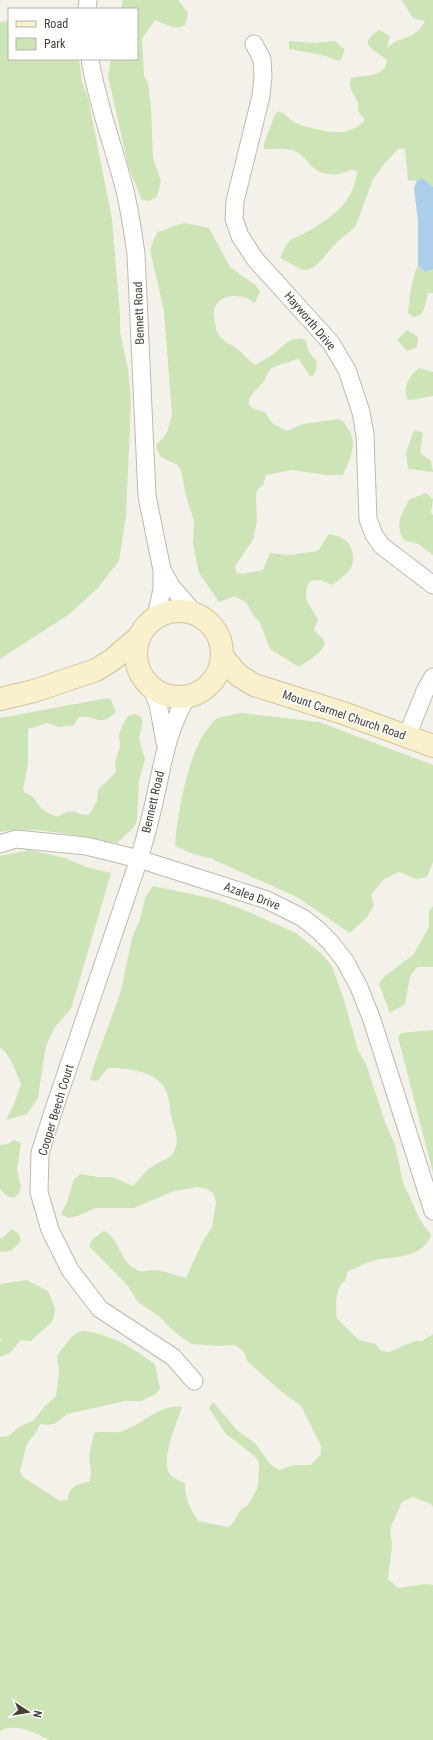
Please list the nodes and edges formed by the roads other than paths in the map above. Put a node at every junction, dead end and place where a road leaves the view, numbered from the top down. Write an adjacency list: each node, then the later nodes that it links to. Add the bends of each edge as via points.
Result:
1 (254, 44): 4 (street, Hayworth Drive, via 262,59 264,76 235,201 234,219 240,236 256,259 331,343 347,370 361,412 365,436 368,519 374,535 382,546)
2 (90, 60): 3 (street, Bennett Road, via 131,220 138,293 147,496)
3 (162, 570): 5 (street, Bennett Road, via 171,586); 6 (street, Bennett Road, via 162,589)
4 (433, 585)
5 (195, 614): 6 (main road, via 182,611); 8 (main road, via 215,631)
6 (156, 617): 7 (main road)
7 (139, 637): 9 (main road); 11 (main road, via 137,663)
8 (222, 656): 12 (main road, Mount Carmel Church Road, via 238,675); 13 (main road, via 219,670 212,682)
9 (96, 670): 11 (main road, via 128,671); 14 (main road, via 34,691)
10 (433, 677): 15 (street)
11 (146, 681): 13 (main road, via 161,694 174,697); 16 (street, Bennett Road, via 158,704)
12 (254, 686): 13 (main road, Mount Carmel Church Road, via 218,688); 15 (main road, Mount Carmel Church Road)
13 (194, 694): 16 (street, Bennett Road, via 175,719)
14 (0, 699)
15 (407, 736): 17 (main road, Mount Carmel Church Road)
16 (166, 745): 19 (street, Bennett Road)
17 (433, 746)
18 (0, 844): 19 (street, Azalea Drive, via 16,839 86,846)
19 (139, 859): 20 (street, Azalea Drive, via 267,900 303,918 331,943 345,961 359,987 372,1020); 21 (street, Cooper Beech Court, via 40,1153 39,1192 50,1230 70,1270 100,1309 173,1357)
20 (433, 1211)
21 (194, 1381)

